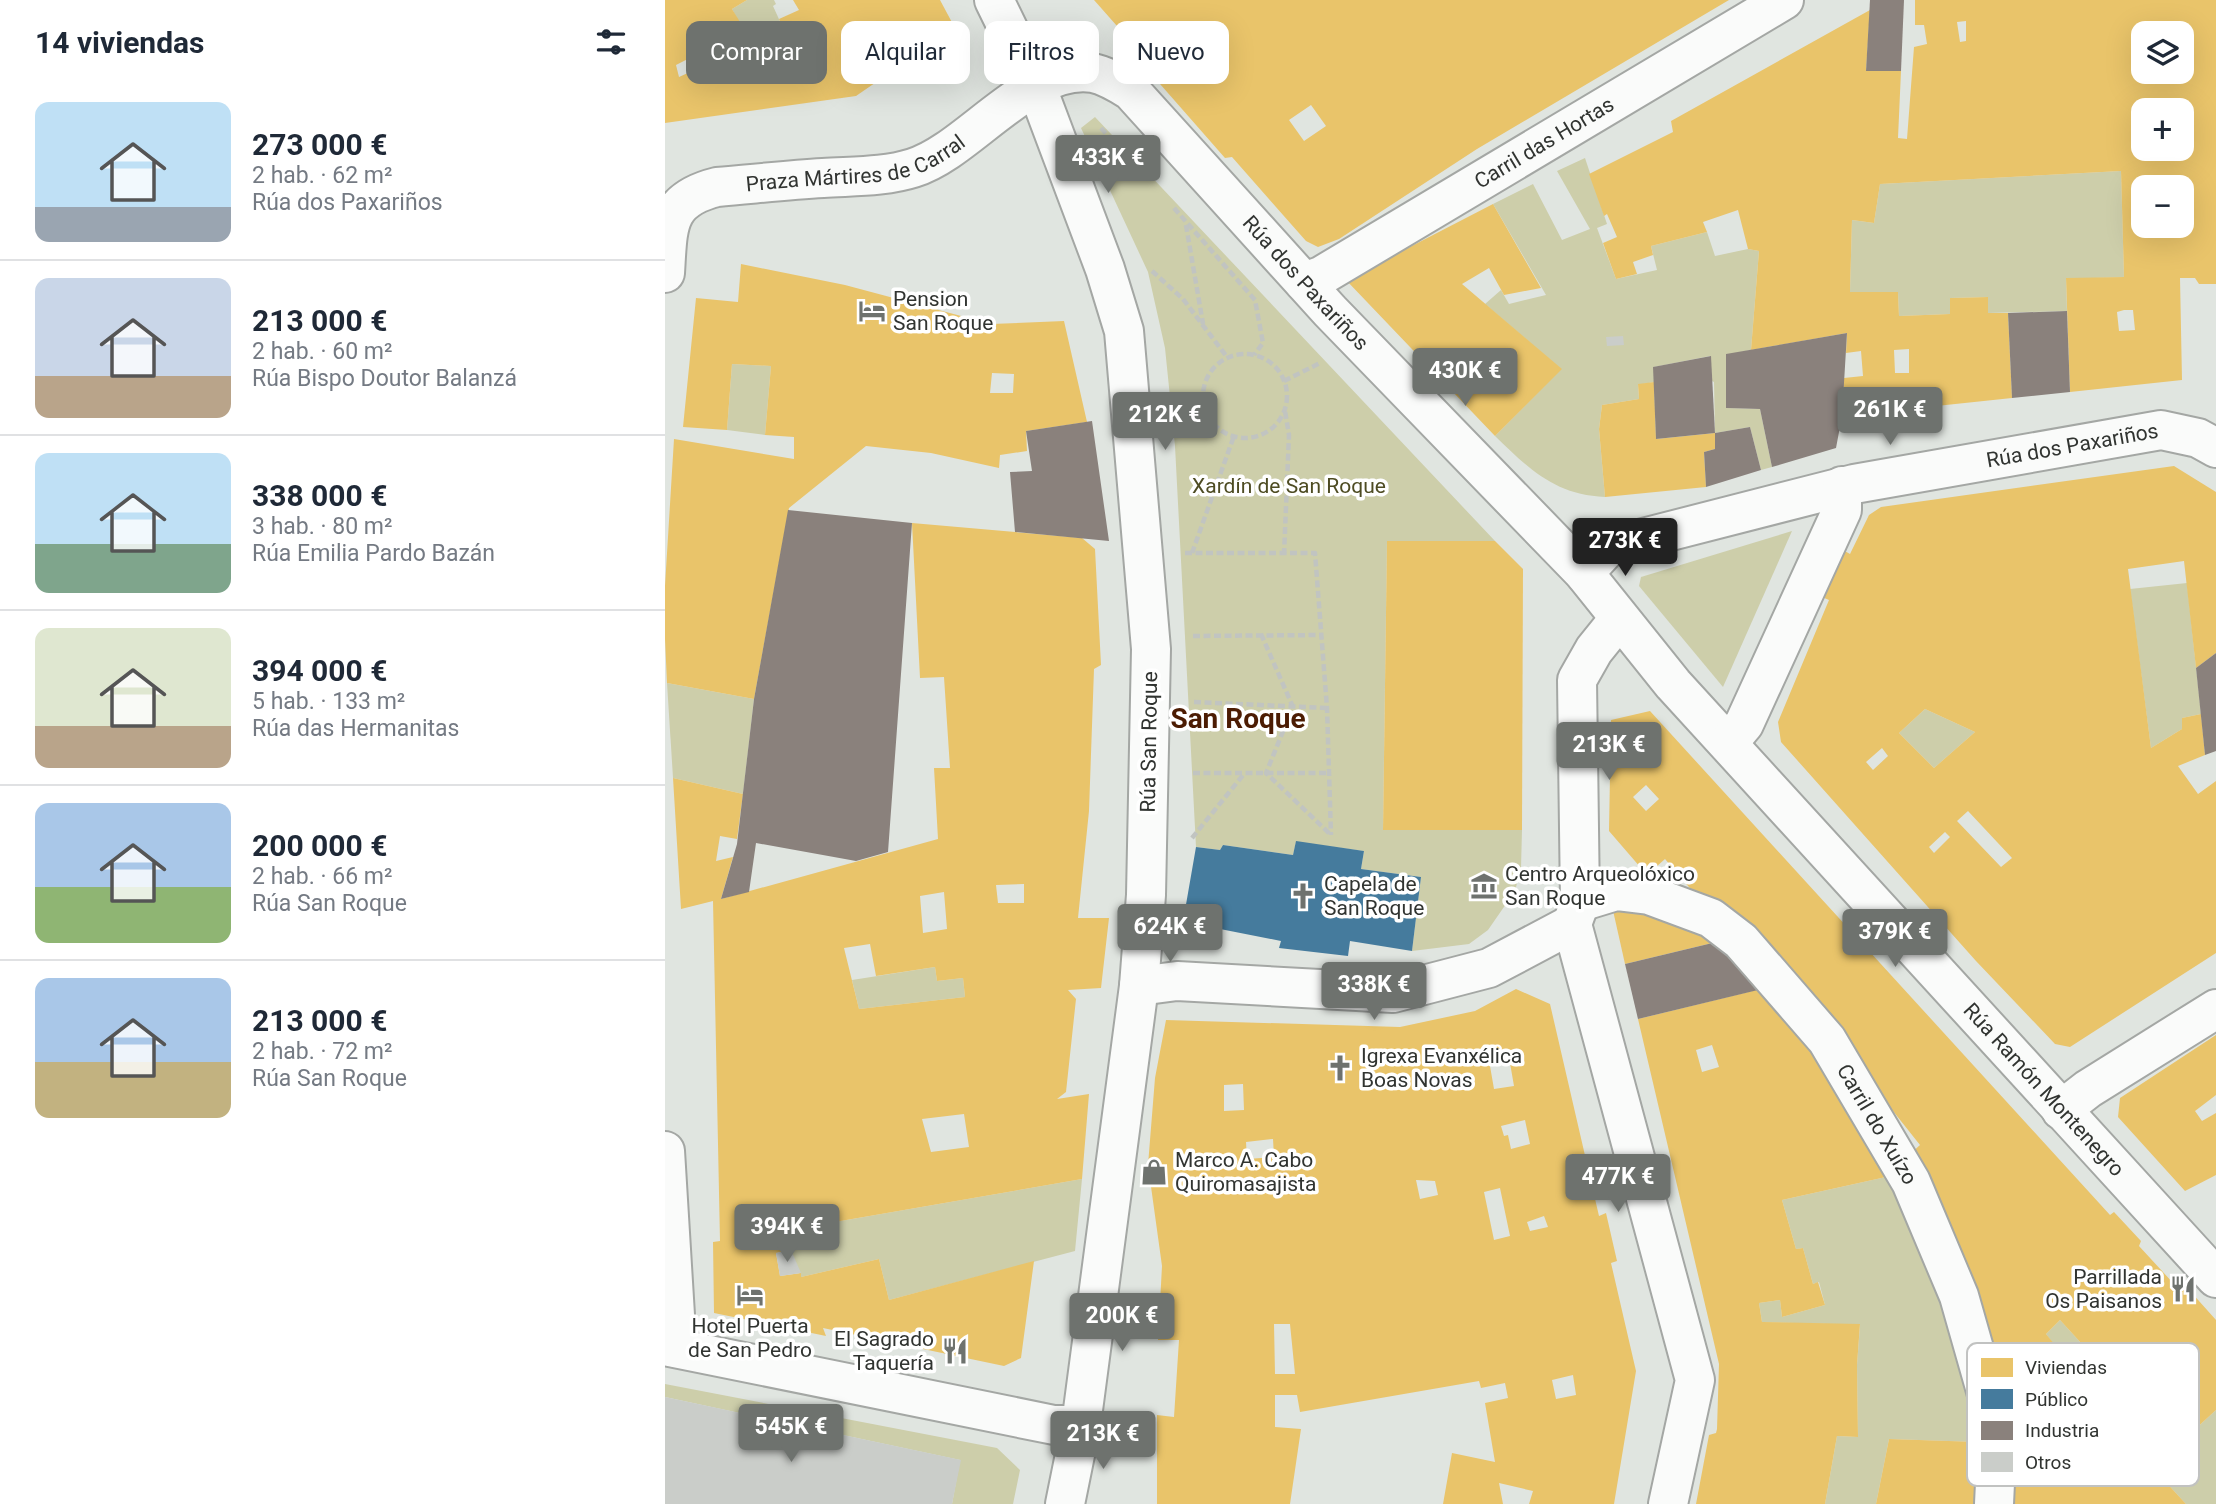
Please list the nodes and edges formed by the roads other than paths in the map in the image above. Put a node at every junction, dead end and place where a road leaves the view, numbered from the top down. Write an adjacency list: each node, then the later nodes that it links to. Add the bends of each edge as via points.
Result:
1 (994, 0): 3 (street, Rúa San Roque)
2 (1784, 0): 6 (street, Carril das Hortas)
3 (1037, 88): 4 (street, Praza Mártires de Carral, via 913,168 717,187 694,193); 6 (street, Rúa dos Paxariños, via 1075,74 1093,73 1132,91); 13 (street, Rúa San Roque, via 1117,302 1127,355 1151,649 1146,895)
4 (669, 215): 5 (street)
5 (665, 273)
6 (1304, 282): 9 (street, Rúa dos Paxariños)
7 (2216, 449): 8 (street, Rúa dos Paxariños, via 2198,438 2161,430)
8 (1842, 486): 9 (street, Rúa dos Paxariños, via 1608,547); 11 (street, via 1842,510 1744,724)
9 (1584, 573): 10 (street, Rúa dos Paxariños)
10 (1619, 620): 11 (street, Rúa Ramón Montenegro); 12 (street, via 1577,680)
11 (1728, 743): 15 (street, Rúa Ramón Montenegro)
12 (1576, 913): 13 (street, Carril do Xuízo, via 1489,968 1393,993 1177,981); 18 (street, Carril do Xuízo, via 1616,891 1638,894 1711,918 1741,941 1842,1062 1911,1182 1959,1296); 23 (street, via 1695,1380)
13 (1139, 986): 20 (street, Rúa San Roque)
14 (2216, 1009): 15 (street)
15 (2061, 1110): 17 (street, Rúa Ramón Montenegro)
16 (665, 1151): 19 (street)
17 (2216, 1279)
18 (1972, 1343)
19 (671, 1347): 20 (street, via 1045,1423)
20 (1081, 1425): 22 (street, Rúa San Roque)
21 (1995, 1486): 24 (street, Carril do Xuízo)
22 (1065, 1504)
23 (1668, 1504)
24 (1994, 1504)

